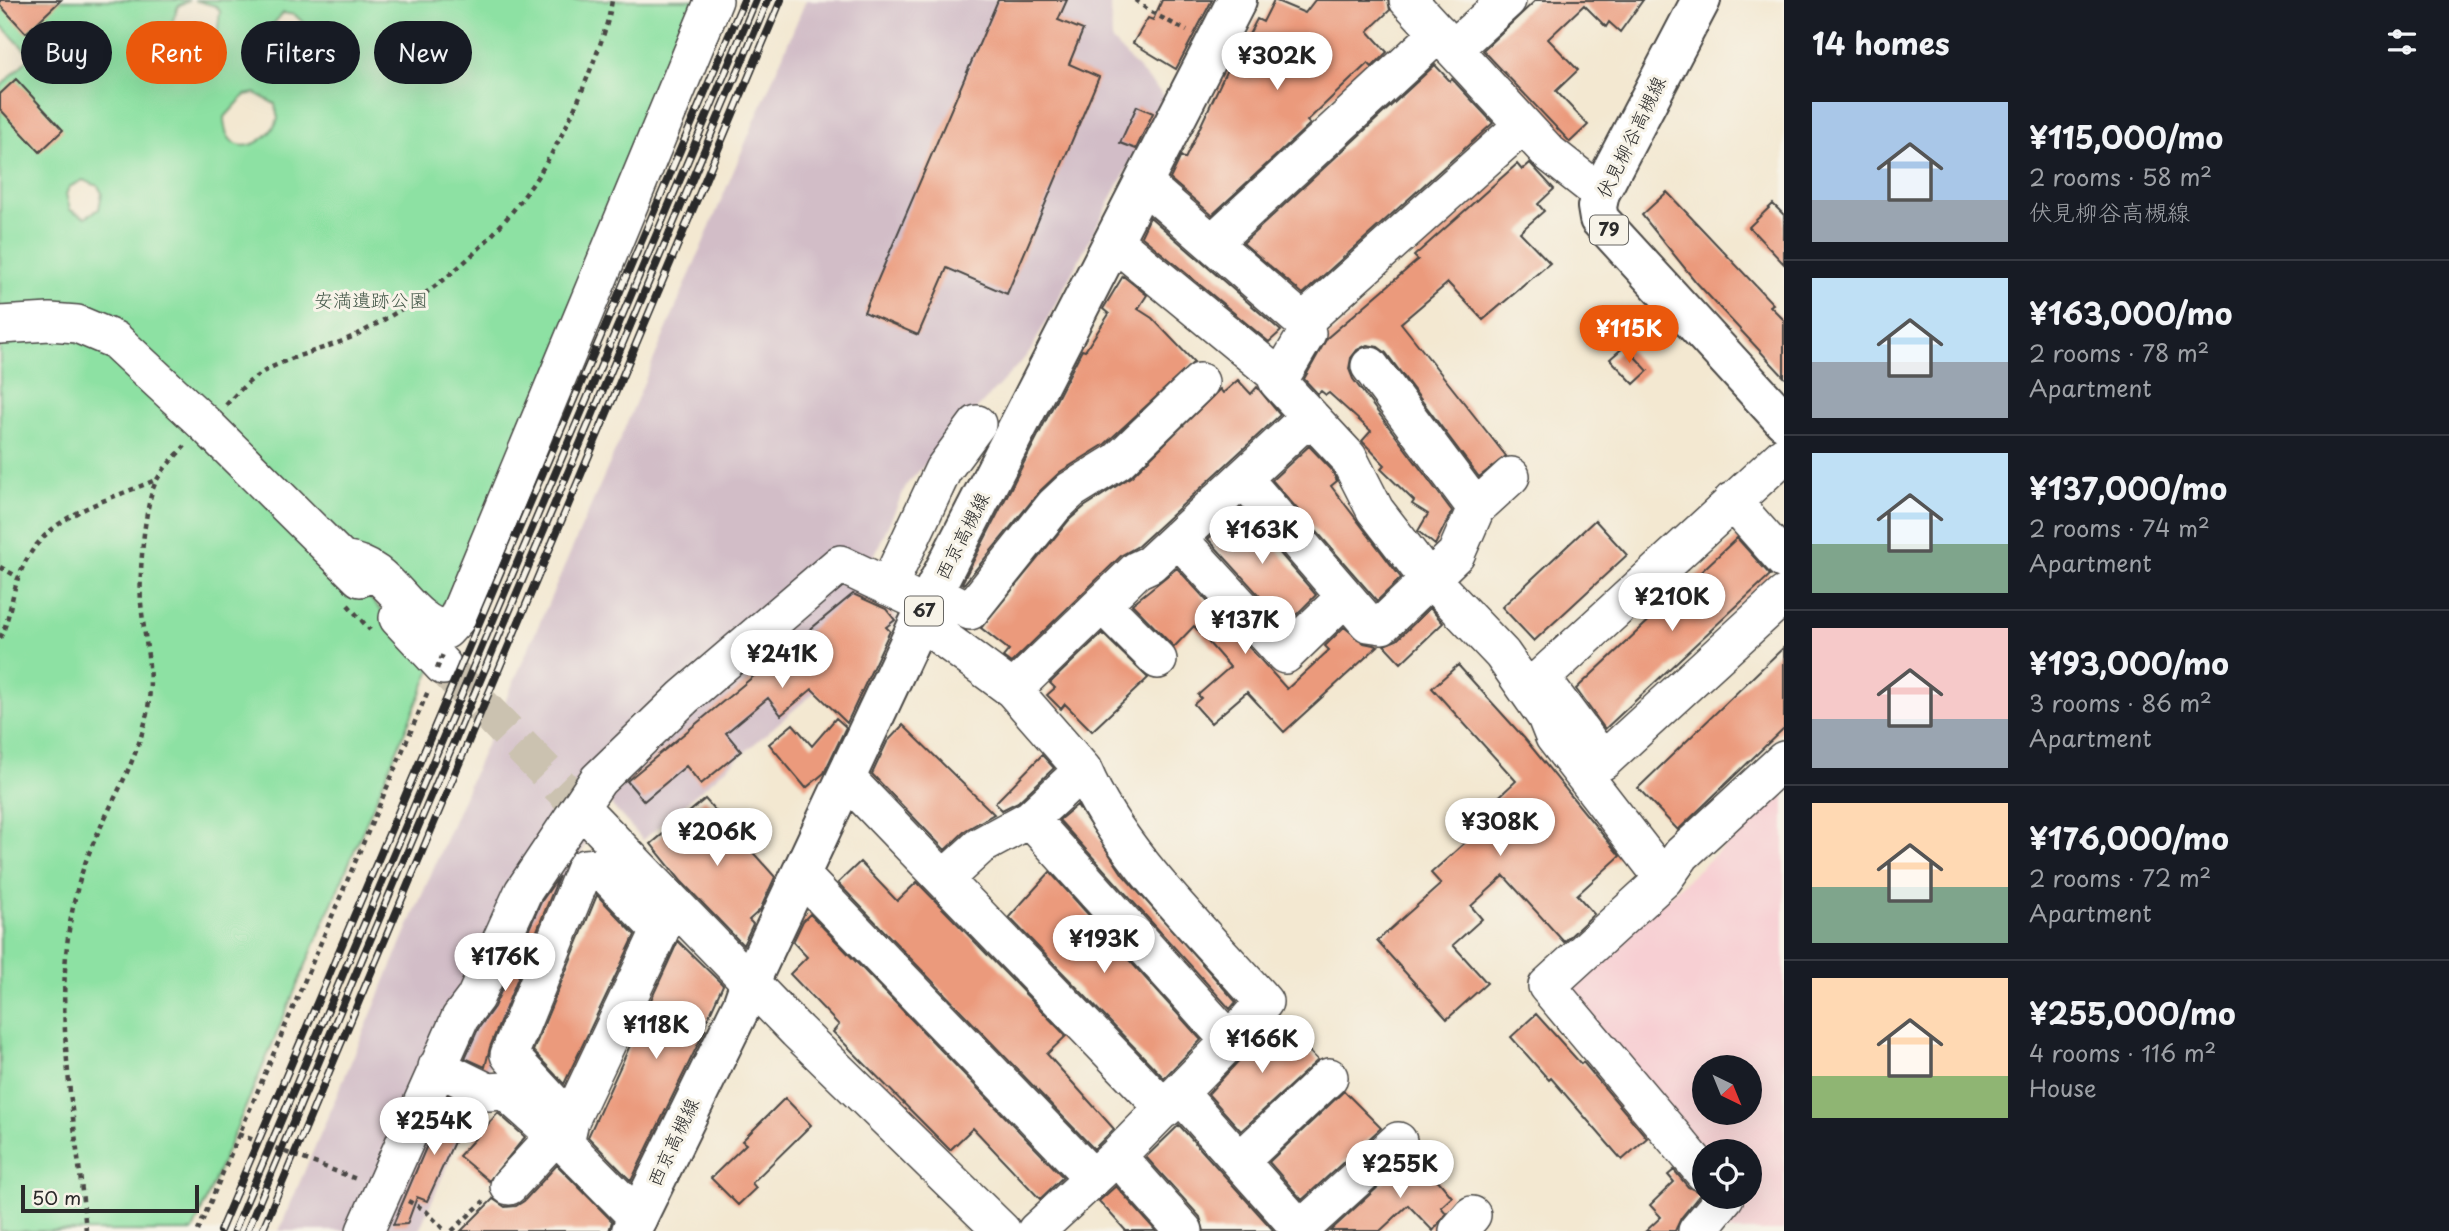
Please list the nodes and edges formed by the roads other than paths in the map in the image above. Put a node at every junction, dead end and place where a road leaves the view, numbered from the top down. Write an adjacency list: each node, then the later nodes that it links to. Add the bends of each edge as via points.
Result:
1 (714, 0): 26 (street, via 458,617 446,630 429,626 379,574 358,562)
2 (1237, 0): 8 (main road, 西京高槻線 / 67)
3 (1408, 0): 6 (street)
4 (1507, 0): 6 (street)
5 (1701, 0): 9 (main road, 伏見柳谷高槻線 / 79)
6 (1446, 41): 7 (street); 11 (street)
7 (1523, 125): 9 (street, via 1549,153); 12 (street)
8 (1144, 184): 10 (main road, 西京高槻線 / 67); 11 (street)
9 (1600, 193): 18 (main road, 伏見柳谷高槻線 / 79, via 1599,219)
10 (1115, 242): 16 (street, via 1274,373); 33 (main road, 西京高槻線 / 67)
11 (1212, 243): 12 (street)
12 (1303, 322): 16 (street, via 1307,333)
13 (0, 325): 26 (street, via 77,324 115,340 189,442)
14 (1370, 366): 24 (street)
15 (1200, 382): 33 (street, via 1118,461 1071,490 1047,535 970,611)
16 (1278, 382): 17 (street)
17 (1310, 416): 22 (street); 28 (street, via 1348,457 1375,510)
18 (1784, 421)
19 (977, 424): 29 (street, via 943,470)
20 (1784, 455): 23 (street)
21 (1511, 476): 24 (street)
22 (1243, 478): 25 (street); 31 (street)
23 (1732, 500): 27 (street); 30 (street, via 1541,678 1603,761)
24 (1476, 508): 28 (street, via 1456,554)
25 (1178, 538): 31 (street, via 1285,655); 32 (street)
26 (343, 560): 35 (street)
27 (1784, 560)
28 (1430, 580): 31 (street, via 1382,625 1368,623); 44 (street, via 1502,653 1554,737)
29 (888, 587): 33 (street); 47 (street, via 840,564 684,697 598,780 523,892 475,998)
30 (1784, 595)
31 (1345, 597)
32 (1102, 604): 34 (street); 36 (street)
33 (926, 606): 36 (street); 39 (main road, 西京高槻線 / 67)
34 (1158, 660)
35 (434, 674)
36 (1013, 690): 38 (street)
37 (1784, 760): 44 (street, via 1682,854)
38 (1083, 770): 41 (street); 46 (street, via 1109,819 1154,877 1264,1002)
39 (847, 779): 42 (main road, 西京高槻線 / 67); 43 (street)
40 (586, 813): 45 (street)
41 (1030, 819): 43 (street, via 979,846); 46 (street)
42 (801, 876): 45 (main road, 西京高槻線 / 67); 54 (street)
43 (944, 879): 49 (street)
44 (1664, 879): 52 (street, via 1547,986)
45 (750, 982): 57 (main road, 西京高槻線 / 67); 60 (street)
46 (1230, 1041): 49 (street)
47 (437, 1067): 50 (street, via 488,1092 505,1091); 59 (street)
48 (1329, 1077): 53 (street)
49 (1172, 1101): 53 (street); 54 (street)
50 (563, 1134): 50 (street, via 660,931 599,867 585,868 509,1055); 55 (street); 57 (street)
51 (1398, 1141): 58 (street)
52 (1692, 1158)
53 (1240, 1161): 58 (street)
54 (1105, 1167): 61 (street); 62 (street)
55 (509, 1186)
56 (1715, 1209): 63 (street)
57 (634, 1225)
58 (1301, 1230)
59 (365, 1231)
60 (1002, 1231)
61 (1036, 1231)
62 (1184, 1231)
63 (1697, 1231)

